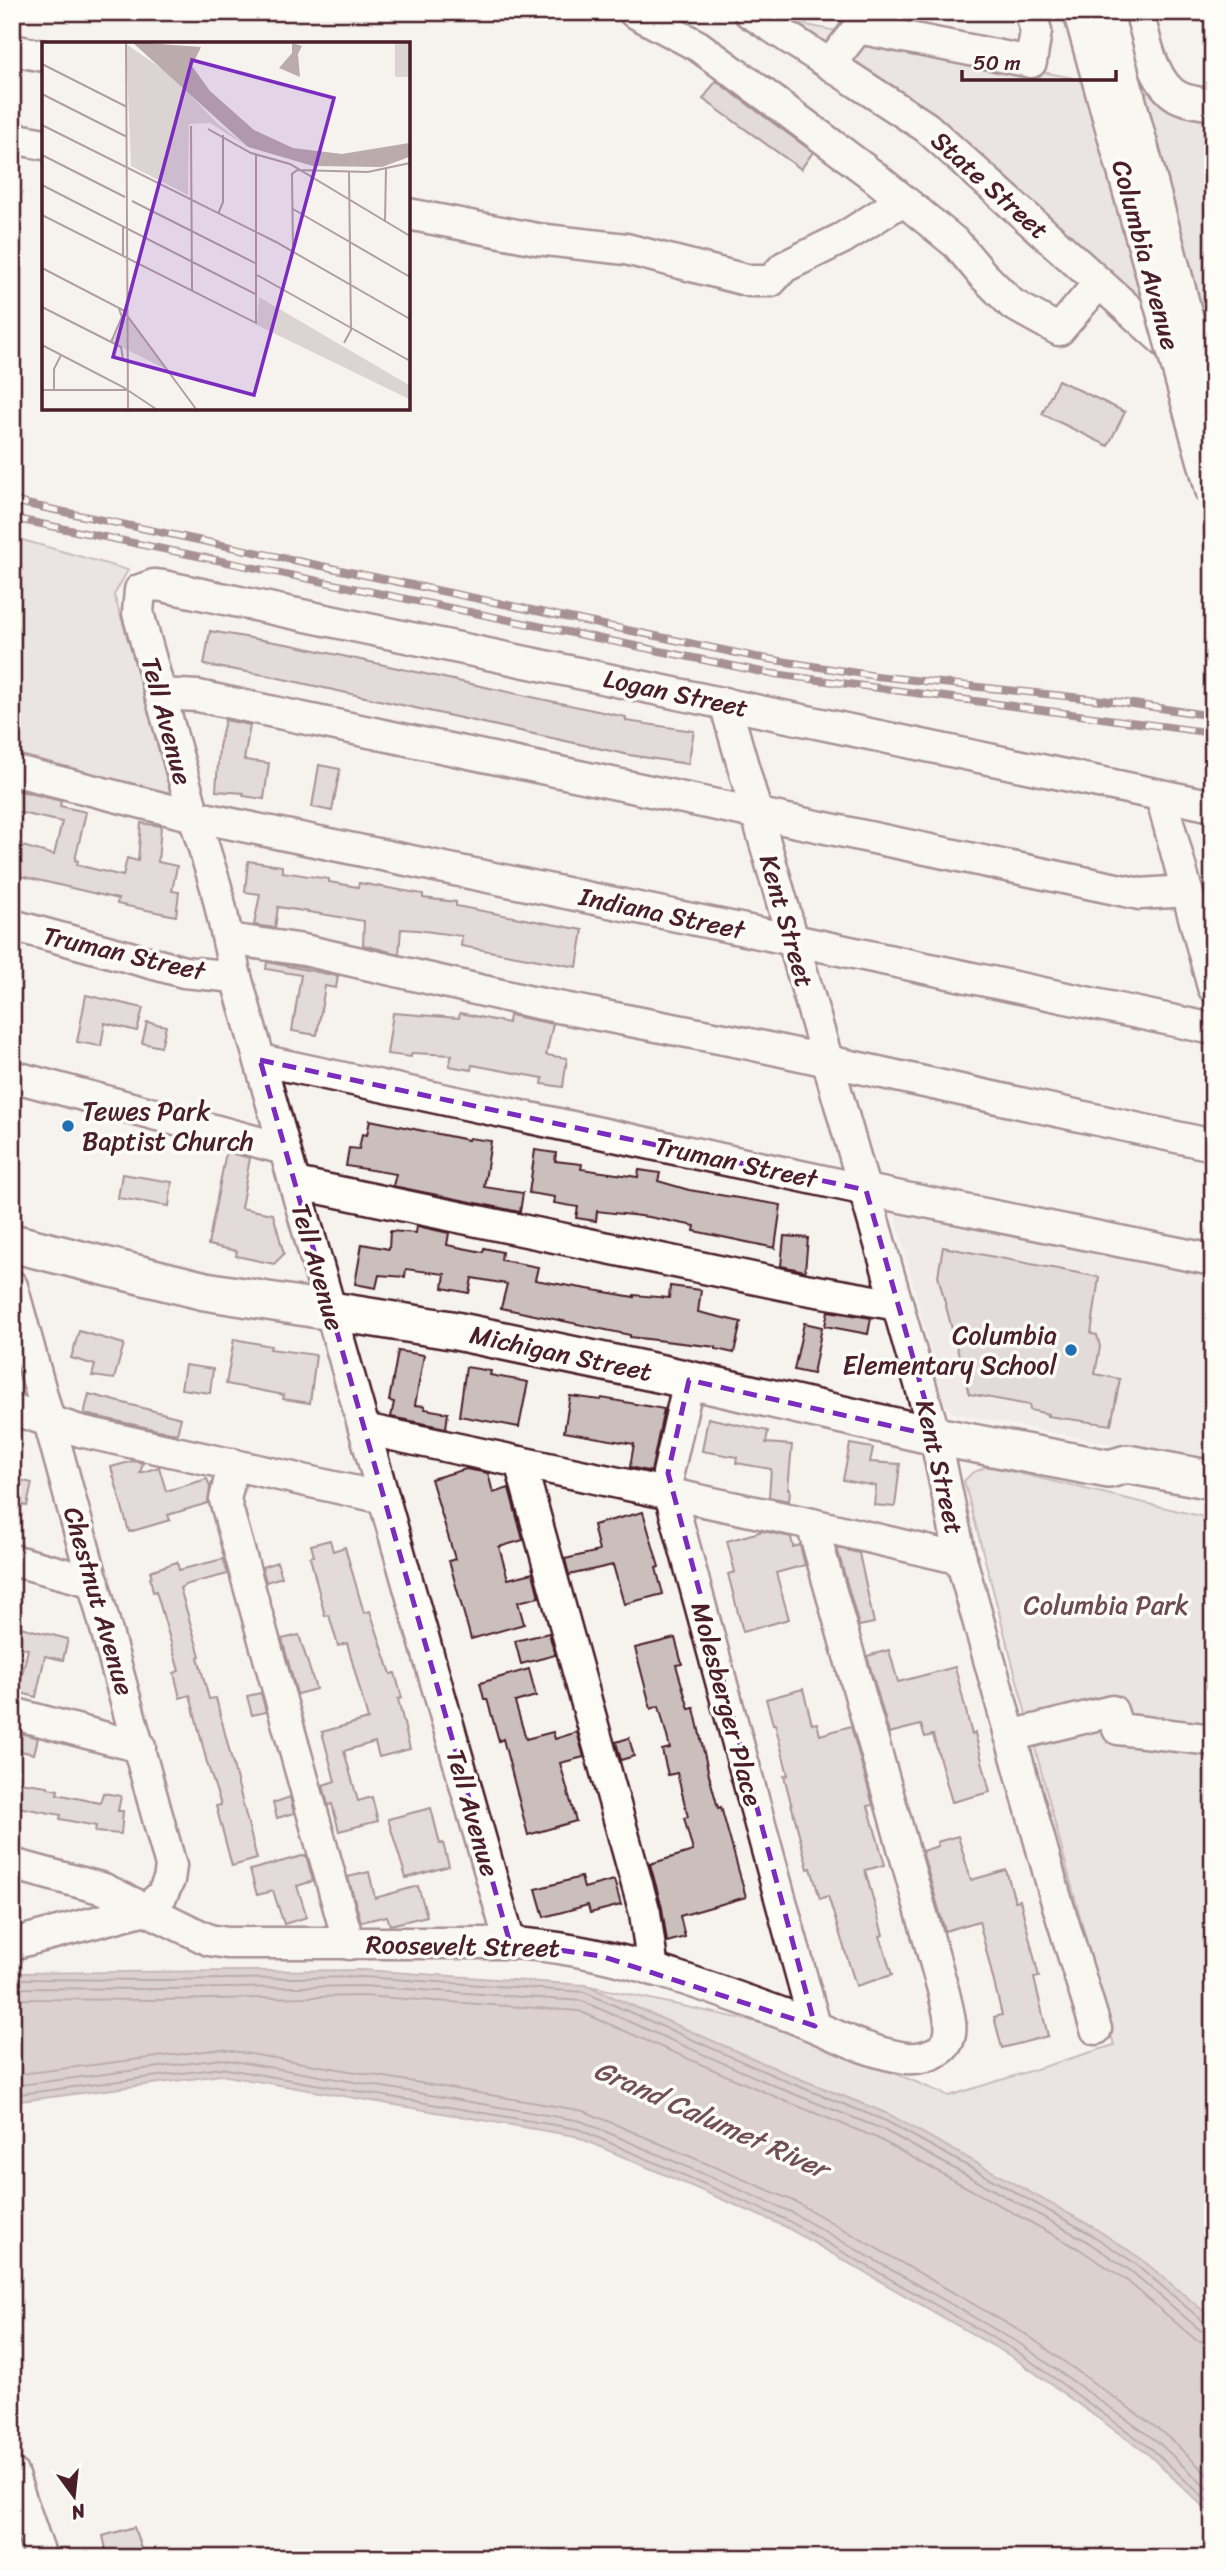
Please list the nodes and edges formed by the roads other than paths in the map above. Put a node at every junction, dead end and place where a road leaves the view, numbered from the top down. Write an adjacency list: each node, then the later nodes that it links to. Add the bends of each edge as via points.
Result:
1 (634, 12): 14 (street, via 698,47)
2 (749, 12): 10 (street, State Street)
3 (1079, 12): 21 (street, Columbia Avenue, bridge)
4 (1107, 12): 20 (street, Columbia Avenue, bridge)
5 (1031, 14): 7 (street, via 1036,31 1031,62)
6 (1141, 17): 11 (street, via 1154,67 1172,93)
7 (920, 26): 10 (street, via 858,28)
8 (12, 50): 9 (street)
9 (42, 56)
10 (830, 64): 16 (street, State Street, via 926,127)
11 (1213, 105)
12 (12, 138): 13 (street)
13 (42, 144)
14 (903, 200): 15 (street, via 843,238 784,267 771,281 750,281 626,249 537,239); 16 (street, via 957,244 1012,304 1059,330)
15 (410, 214)
16 (1098, 284): 17 (street, State Street)
17 (1151, 331): 18 (street, via 1191,340); 19 (street, State Street)
18 (1213, 334)
19 (1213, 384)
20 (1213, 414)
21 (1213, 497)
22 (140, 590): 23 (street, Tell Avenue, via 138,612); 24 (street, Logan Street, via 163,586)
23 (160, 694): 28 (street, via 198,696); 29 (street, Tell Avenue)
24 (724, 703): 26 (street, Logan Street); 28 (street, Kent Street)
25 (12, 770): 29 (street, Indiana Street)
26 (1161, 796): 27 (street, Logan Street); 30 (street)
27 (1213, 806)
28 (756, 815): 30 (street, via 1140,894); 33 (street, Kent Street)
29 (194, 816): 32 (street, Tell Avenue); 33 (street, Indiana Street)
30 (1187, 891): 35 (street)
31 (12, 925): 34 (street, Truman Street, via 184,972)
32 (228, 939): 34 (street, Tell Avenue); 38 (street, via 304,950)
33 (793, 940): 36 (street, Indiana Street); 38 (street, Kent Street)
34 (236, 977): 37 (street, Tell Avenue)
35 (1213, 987)
36 (1213, 1029)
37 (260, 1060): 41 (street, Tell Avenue); 43 (street, Truman Street)
38 (828, 1062): 40 (street); 43 (street, Kent Street)
39 (12, 1076): 41 (street)
40 (1213, 1145)
41 (284, 1149): 42 (street, Tell Avenue)
42 (295, 1183): 47 (street); 48 (street, Tell Avenue)
43 (866, 1190): 45 (street, Truman Street); 47 (street, Kent Street)
44 (12, 1242): 48 (main road, Michigan Street, via 171,1284)
45 (1213, 1261)
46 (12, 1286): 51 (street, Chestnut Avenue)
47 (898, 1306): 53 (street, Kent Street)
48 (331, 1312): 49 (main road, Michigan Street, via 451,1330); 52 (street, Tell Avenue)
49 (689, 1380): 53 (main road, Michigan Street); 58 (street, Molesberger Place, via 668,1473)
50 (12, 1409): 51 (street)
51 (48, 1419): 55 (street, via 80,1431); 64 (street, Chestnut Avenue)
52 (364, 1429): 54 (street); 59 (street, Tell Avenue)
53 (935, 1436): 56 (main road, Michigan Street); 62 (street, Kent Street)
54 (520, 1462): 58 (street); 74 (street, via 645,1913)
55 (233, 1464): 59 (street); 73 (street, via 225,1500)
56 (1109, 1469): 57 (main road, Michigan Street, via 1127,1464); 60 (main road, Michigan Street, via 1119,1483)
57 (1213, 1480)
58 (670, 1494): 61 (street); 75 (street, Molesberger Place)
59 (384, 1498): 71 (street, Tell Avenue)
60 (1213, 1503)
61 (813, 1524): 62 (street); 75 (street, Roosevelt Street, via 944,1993 951,2033 947,2045 936,2053 909,2059 870,2049)
62 (961, 1559): 66 (street, Kent Street)
63 (12, 1560): 64 (street)
64 (94, 1582): 68 (street, Chestnut Avenue)
65 (12, 1713): 68 (street)
66 (1010, 1736): 67 (street, via 1112,1711 1118,1729); 76 (street, Kent Street)
67 (1213, 1740)
68 (140, 1747): 70 (street, Chestnut Avenue, via 172,1873 162,1895)
69 (12, 1864): 70 (street, Roosevelt Street, via 104,1889)
70 (146, 1909): 72 (street); 73 (street, Roosevelt Street, via 197,1935 227,1943)
71 (510, 1943): 73 (street, Roosevelt Street); 74 (street, Roosevelt Street, via 575,1949)
72 (12, 1944)
73 (349, 1944)
74 (653, 1970): 75 (street, Roosevelt Street)
75 (816, 2026)
76 (1096, 2029)
77 (12, 2473): 78 (street)
78 (41, 2558)

